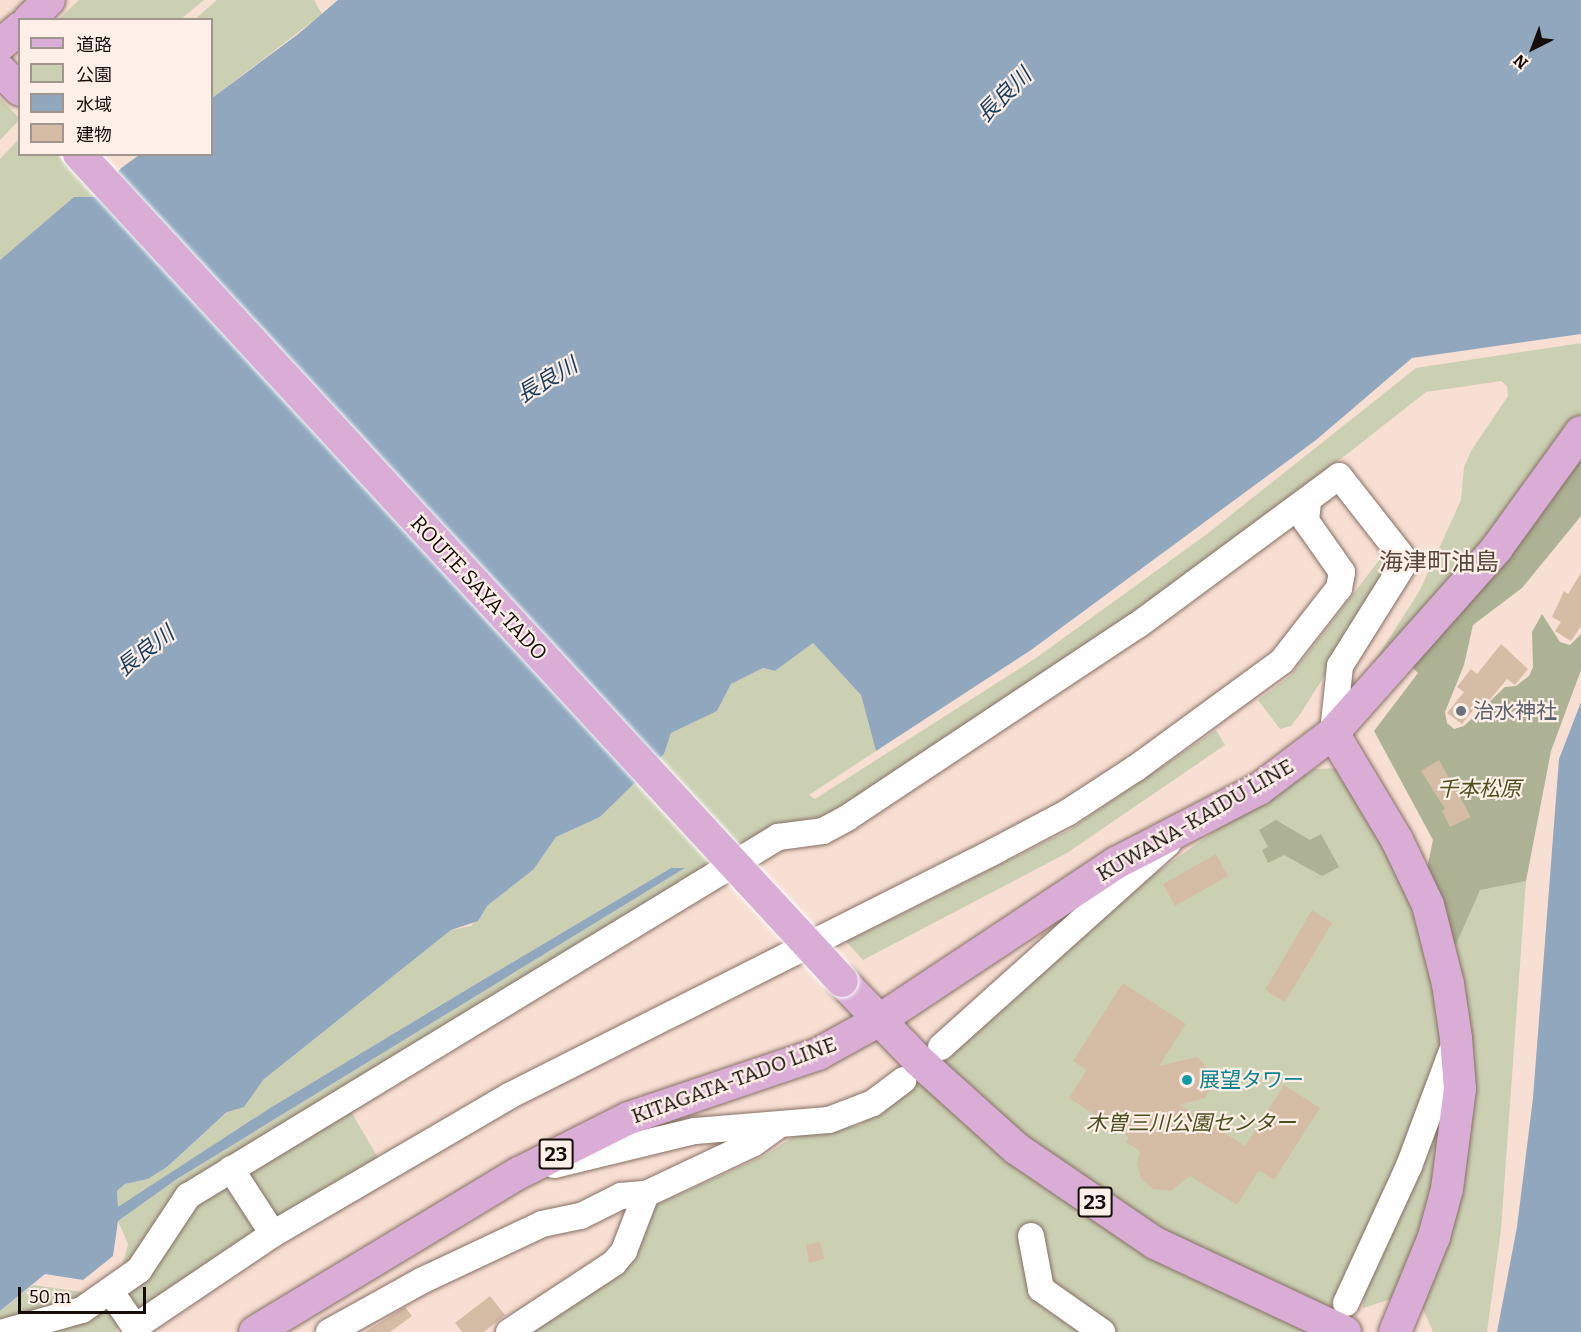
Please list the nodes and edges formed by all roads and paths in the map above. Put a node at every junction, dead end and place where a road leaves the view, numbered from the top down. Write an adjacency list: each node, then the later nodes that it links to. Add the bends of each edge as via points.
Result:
1 (50, 0): 2 (main road)
2 (31, 18)
3 (18, 30): 4 (main road)
4 (0, 45)
5 (81, 156): 10 (main road, ROUTE SAYA-TADO, bridge)
6 (1581, 432): 8 (main road, KUWANA-KAIDU LINE, via 1497,548)
7 (1308, 501): 8 (street, via 1339,476 1404,559 1340,666); 15 (street, via 1137,625 847,818 823,831 778,837); 18 (street, via 1306,521 1342,572 1339,588 1282,661 1170,745 1067,813 509,1096)
8 (1333, 733): 9 (main road, KUWANA-KAIDU LINE, via 1259,789); 11 (main road, via 1397,840 1428,905 1448,984)
9 (1177, 834): 10 (main road, KUWANA-KAIDU LINE, via 1116,863); 12 (street)
10 (878, 1021): 16 (main road, KITAGATA-TADO LINE / 23, via 818,1054 629,1118); 21 (main road, 23, via 1017,1149 1155,1243)
11 (1456, 1038): 21 (street, via 1409,1166); 28 (main road, via 1460,1089 1448,1189 1434,1237)
12 (941, 1047)
13 (903, 1080): 14 (street, via 873,1103 829,1120)
14 (777, 1126): 16 (street, via 695,1131); 17 (street, via 754,1143)
15 (231, 1169): 18 (street); 20 (street, via 188,1196 139,1270)
16 (519, 1173): 24 (main road, KITAGATA-TADO LINE / 23)
17 (646, 1194): 25 (street, via 621,1196 580,1216 542,1224 421,1281); 26 (street, via 624,1251 614,1263)
18 (273, 1234): 22 (street)
19 (1031, 1236): 27 (street, via 1041,1290)
20 (111, 1292): 22 (street); 23 (street, via 82,1310)
21 (1346, 1318)
22 (133, 1330)
23 (4, 1332)
24 (255, 1332)
25 (329, 1332)
26 (508, 1332)
27 (1102, 1332)
28 (1395, 1332)

